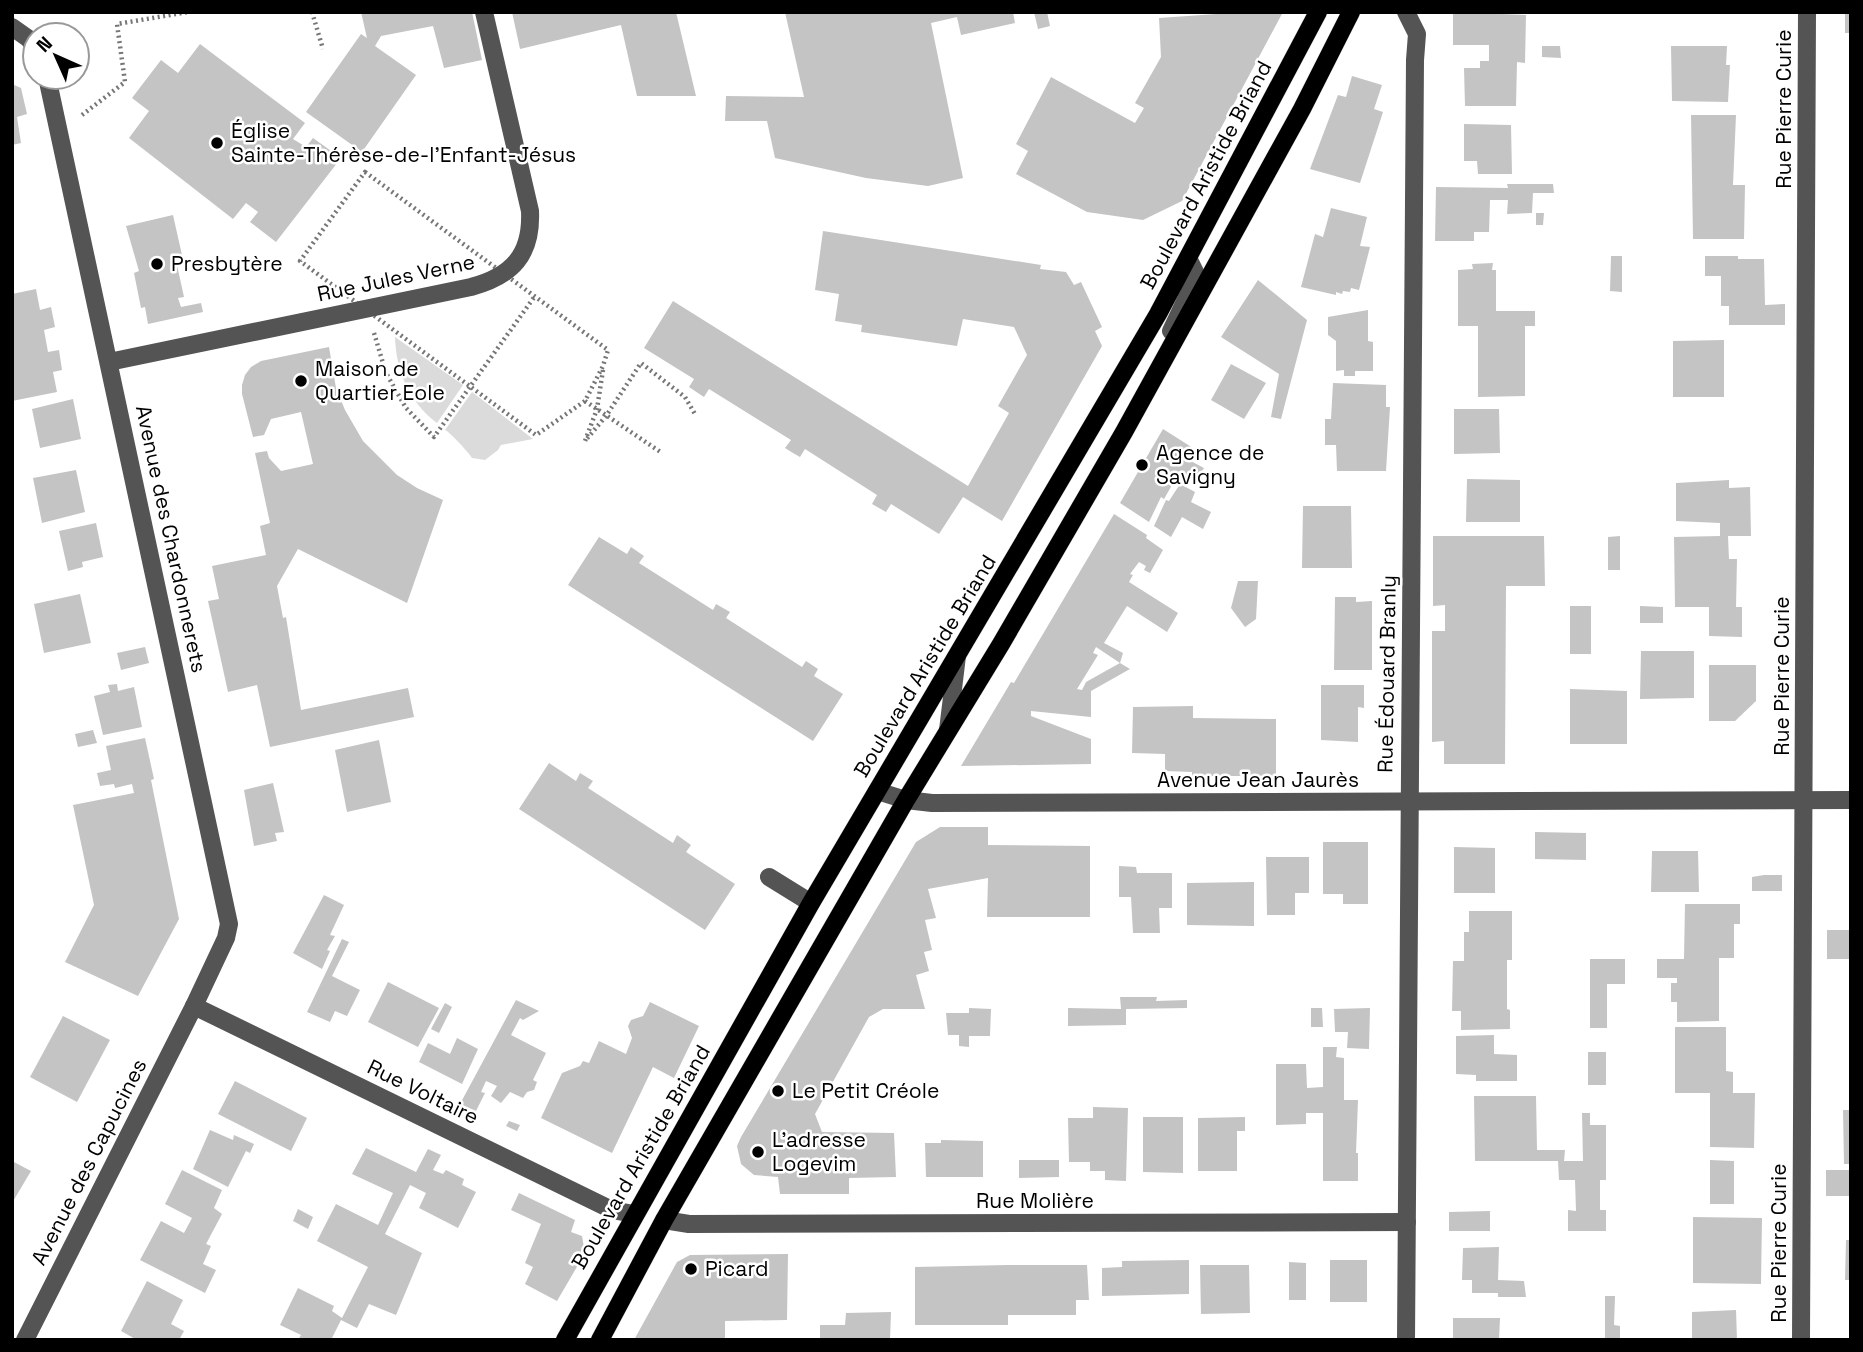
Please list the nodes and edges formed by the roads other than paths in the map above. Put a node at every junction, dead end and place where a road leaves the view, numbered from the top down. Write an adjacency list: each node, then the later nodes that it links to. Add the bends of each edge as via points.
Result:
1 (484, 12): 8 (street, Rue Jules Verne, via 530,211 526,244 510,269 487,283)
2 (1318, 12): 7 (main road, Boulevard Aristide Briand)
3 (1351, 12): 9 (main road)
4 (1406, 12): 16 (street, Rue Édouard Branly, via 1417,34)
5 (1807, 12): 14 (street, Rue Pierre Curie)
6 (50, 91): 8 (street, Avenue des Chardonnerets)
7 (1188, 258): 9 (street, via 1195,272 1189,293); 10 (main road, Boulevard Aristide Briand)
8 (109, 362): 19 (street, Avenue des Chardonnerets, via 227,907 226,938)
9 (1124, 432): 11 (main road)
10 (957, 656): 11 (street); 12 (main road, Boulevard Aristide Briand)
11 (948, 730): 13 (main road)
12 (877, 790): 13 (street, Avenue Jean Jaurès); 18 (main road, Boulevard Aristide Briand)
13 (906, 800): 16 (street, Avenue Jean Jaurès); 21 (main road)
14 (1804, 800): 15 (street, Avenue Jean Jaurès); 16 (street, Avenue Jean Jaurès); 27 (street, Rue Pierre Curie)
15 (1851, 800)
16 (1409, 802): 22 (street, Rue Édouard Branly)
17 (769, 877): 18 (street)
18 (811, 904): 20 (main road, Boulevard Aristide Briand)
19 (194, 1006): 20 (street, Rue Voltaire, via 612,1210); 23 (street, Avenue des Capucines)
20 (634, 1214): 21 (main road); 24 (main road, Boulevard Aristide Briand)
21 (664, 1220): 22 (street, Rue Molière, via 689,1224); 25 (main road)
22 (1407, 1222): 26 (street, Rue Édouard Branly)
23 (25, 1340)
24 (565, 1340)
25 (600, 1340)
26 (1406, 1340)
27 (1801, 1340)

